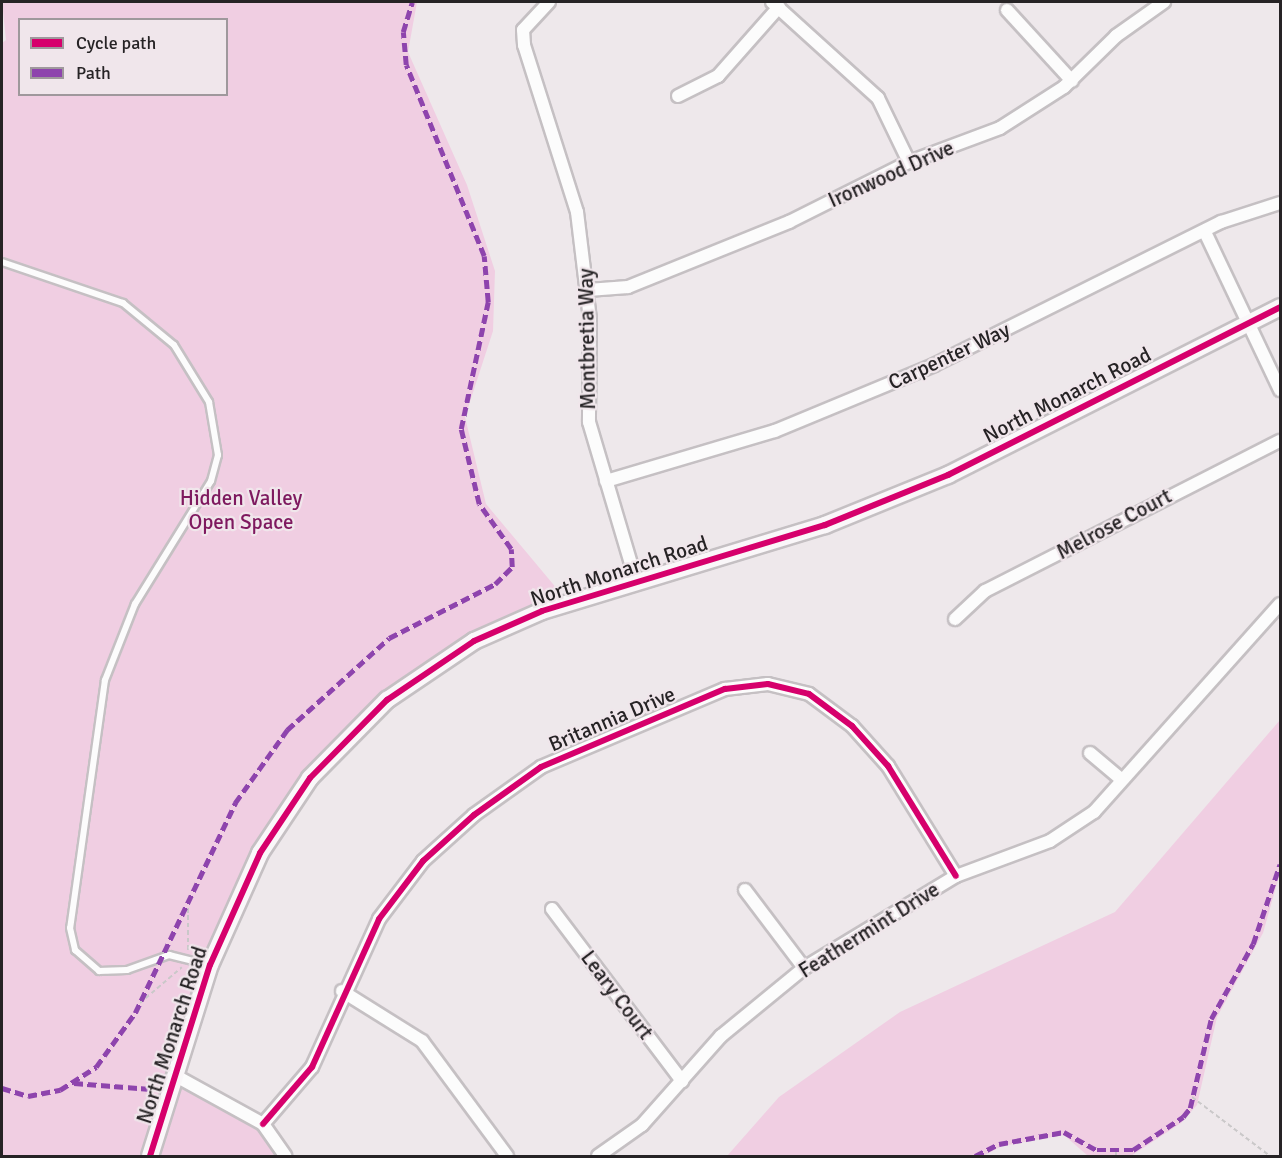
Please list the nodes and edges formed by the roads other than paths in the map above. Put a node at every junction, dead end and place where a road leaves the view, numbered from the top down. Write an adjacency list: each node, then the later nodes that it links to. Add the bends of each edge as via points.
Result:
1 (549, 2): 11 (street, Montbretia Way, via 523,30 524,45 577,212)
2 (1164, 2): 5 (street, Ironwood Drive, via 1116,36)
3 (775, 4): 6 (street, via 718,76); 7 (street, via 878,98)
4 (1007, 10): 5 (street)
5 (1072, 81): 7 (street, Ironwood Drive, via 1000,128)
6 (678, 96)
7 (909, 162): 11 (street, Ironwood Drive, via 789,222 628,287)
8 (1281, 203): 9 (street, Carpenter Way)
9 (1205, 232): 13 (street); 16 (street, Carpenter Way, via 944,360 818,413 691,460)
10 (2, 262): 25 (lane, via 123,303 174,345 209,402 218,455 211,481 135,604 105,680 70,928 75,950 99,971 127,970 169,955)
11 (588, 290): 16 (street, Montbretia Way, via 585,393)
12 (1281, 307): 13 (street, North Monarch Road)
13 (1247, 319): 14 (street); 17 (street, North Monarch Road, via 948,475 825,525)
14 (1281, 390)
15 (1281, 441): 19 (street, Melrose Court, via 985,591)
16 (606, 481): 17 (street, Montbretia Way)
17 (636, 581): 25 (street, North Monarch Road, via 542,611 474,641 357,726 283,814 232,908)
18 (1281, 603): 21 (street, Feathermint Drive)
19 (955, 619)
20 (1090, 753): 21 (street)
21 (1121, 779): 22 (street, Feathermint Drive, via 1094,812 1050,841)
22 (956, 876): 26 (street, Feathermint Drive); 27 (street, Britannia Drive, via 888,766 852,726 809,694 768,684 724,689 541,767 474,815 423,861 379,919)
23 (745, 890): 26 (street)
24 (552, 909): 29 (street, Leary Court)
25 (210, 965): 28 (street, North Monarch Road)
26 (804, 968): 29 (street, Feathermint Drive, via 721,1036)
27 (342, 991): 30 (street, Britannia Drive, via 312,1067); 33 (street, via 422,1041)
28 (176, 1076): 30 (street); 31 (street, North Monarch Road)
29 (682, 1081): 34 (street, Feathermint Drive, via 642,1125)
30 (263, 1124): 32 (street)
31 (150, 1156)
32 (285, 1156)
33 (507, 1156)
34 (598, 1156)

